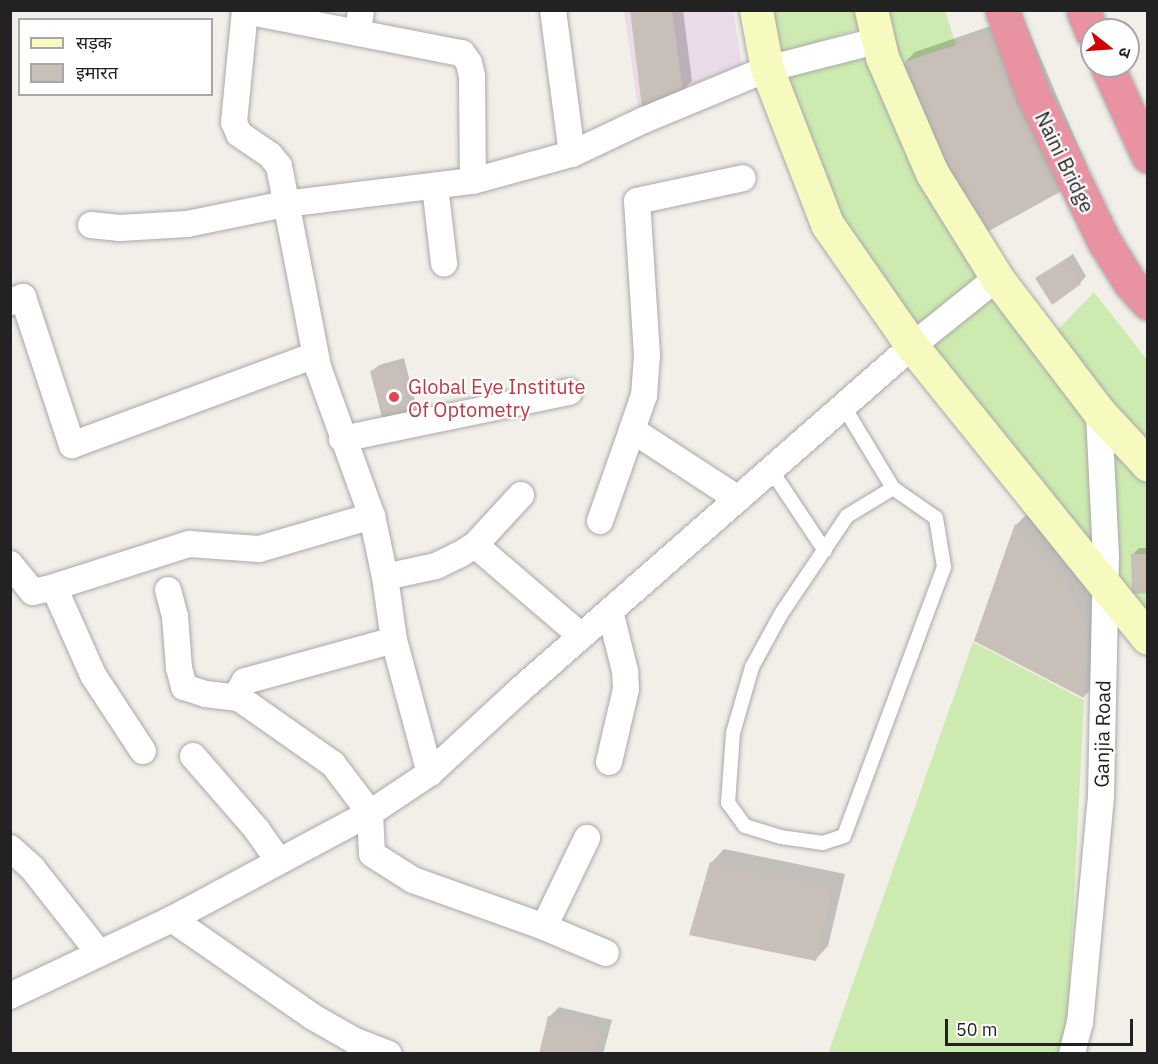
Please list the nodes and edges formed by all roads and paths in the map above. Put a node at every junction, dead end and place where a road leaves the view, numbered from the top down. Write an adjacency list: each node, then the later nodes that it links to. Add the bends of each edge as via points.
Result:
1 (553, 10): 9 (street)
2 (756, 10): 7 (street)
3 (1002, 10): 19 (highway, Naini Bridge, via 1033,95 1105,243)
4 (245, 11): 5 (street); 14 (street, via 234,122 239,135 270,155 279,166)
5 (359, 21): 12 (street, via 462,53 469,63)
6 (873, 26): 7 (street); 17 (street, via 932,173)
7 (767, 69): 9 (street); 20 (street, via 827,224)
8 (1112, 78): 10 (highway)
9 (572, 154): 12 (street)
10 (1148, 156)
11 (743, 177): 25 (street, via 637,201 647,355 644,396)
12 (473, 181): 13 (street)
13 (435, 186): 14 (street); 16 (street)
14 (285, 204): 15 (street, via 187,224 120,228); 21 (street)
15 (91, 225)
16 (444, 263)
17 (997, 278): 20 (street); 24 (street)
18 (10, 302): 21 (street, via 23,297 72,445)
19 (1148, 303)
20 (912, 346): 23 (street); 38 (street)
21 (315, 355): 26 (street)
22 (569, 392): 26 (street)
23 (844, 407): 28 (street); 29 (lane)
24 (1099, 412): 27 (street); 38 (street, Ganjia Road)
25 (632, 430): 31 (street); 33 (street)
26 (342, 439): 32 (street)
27 (1148, 465)
28 (771, 470): 31 (street); 35 (lane)
29 (893, 488): 35 (lane, via 847,516); 35 (lane, via 936,518 944,567 844,836 823,843 781,837 745,826 728,803 733,733 752,667 781,614)
30 (521, 495): 34 (street)
31 (738, 499): 41 (street)
32 (372, 516): 37 (street); 40 (street, via 259,549 189,544)
33 (600, 521)
34 (475, 544): 37 (street, via 436,566); 42 (street)
35 (825, 551)
36 (10, 564): 40 (street)
37 (385, 577): 44 (street)
38 (1105, 585): 43 (street); 60 (street, Ganjia Road, via 1101,795 1080,1023)
39 (168, 590): 45 (street, via 184,687)
40 (32, 592): 46 (street)
41 (609, 611): 42 (street); 48 (street, via 626,689)
42 (581, 636): 49 (street)
43 (1148, 638)
44 (394, 640): 45 (street, via 245,681); 49 (street)
45 (239, 698): 50 (street, via 333,764)
46 (143, 751)
47 (193, 756): 53 (street)
48 (609, 762)
49 (430, 773): 50 (street)
50 (370, 813): 53 (street); 55 (street, via 372,854 389,866 413,880)
51 (587, 838): 55 (street)
52 (10, 848): 56 (street, via 33,869)
53 (279, 860): 54 (street)
54 (172, 919): 56 (street); 59 (street, via 313,1017 355,1041)
55 (544, 927): 57 (street)
56 (99, 953): 58 (street)
57 (606, 953)
58 (10, 996)
59 (389, 1053)
60 (1072, 1053)

